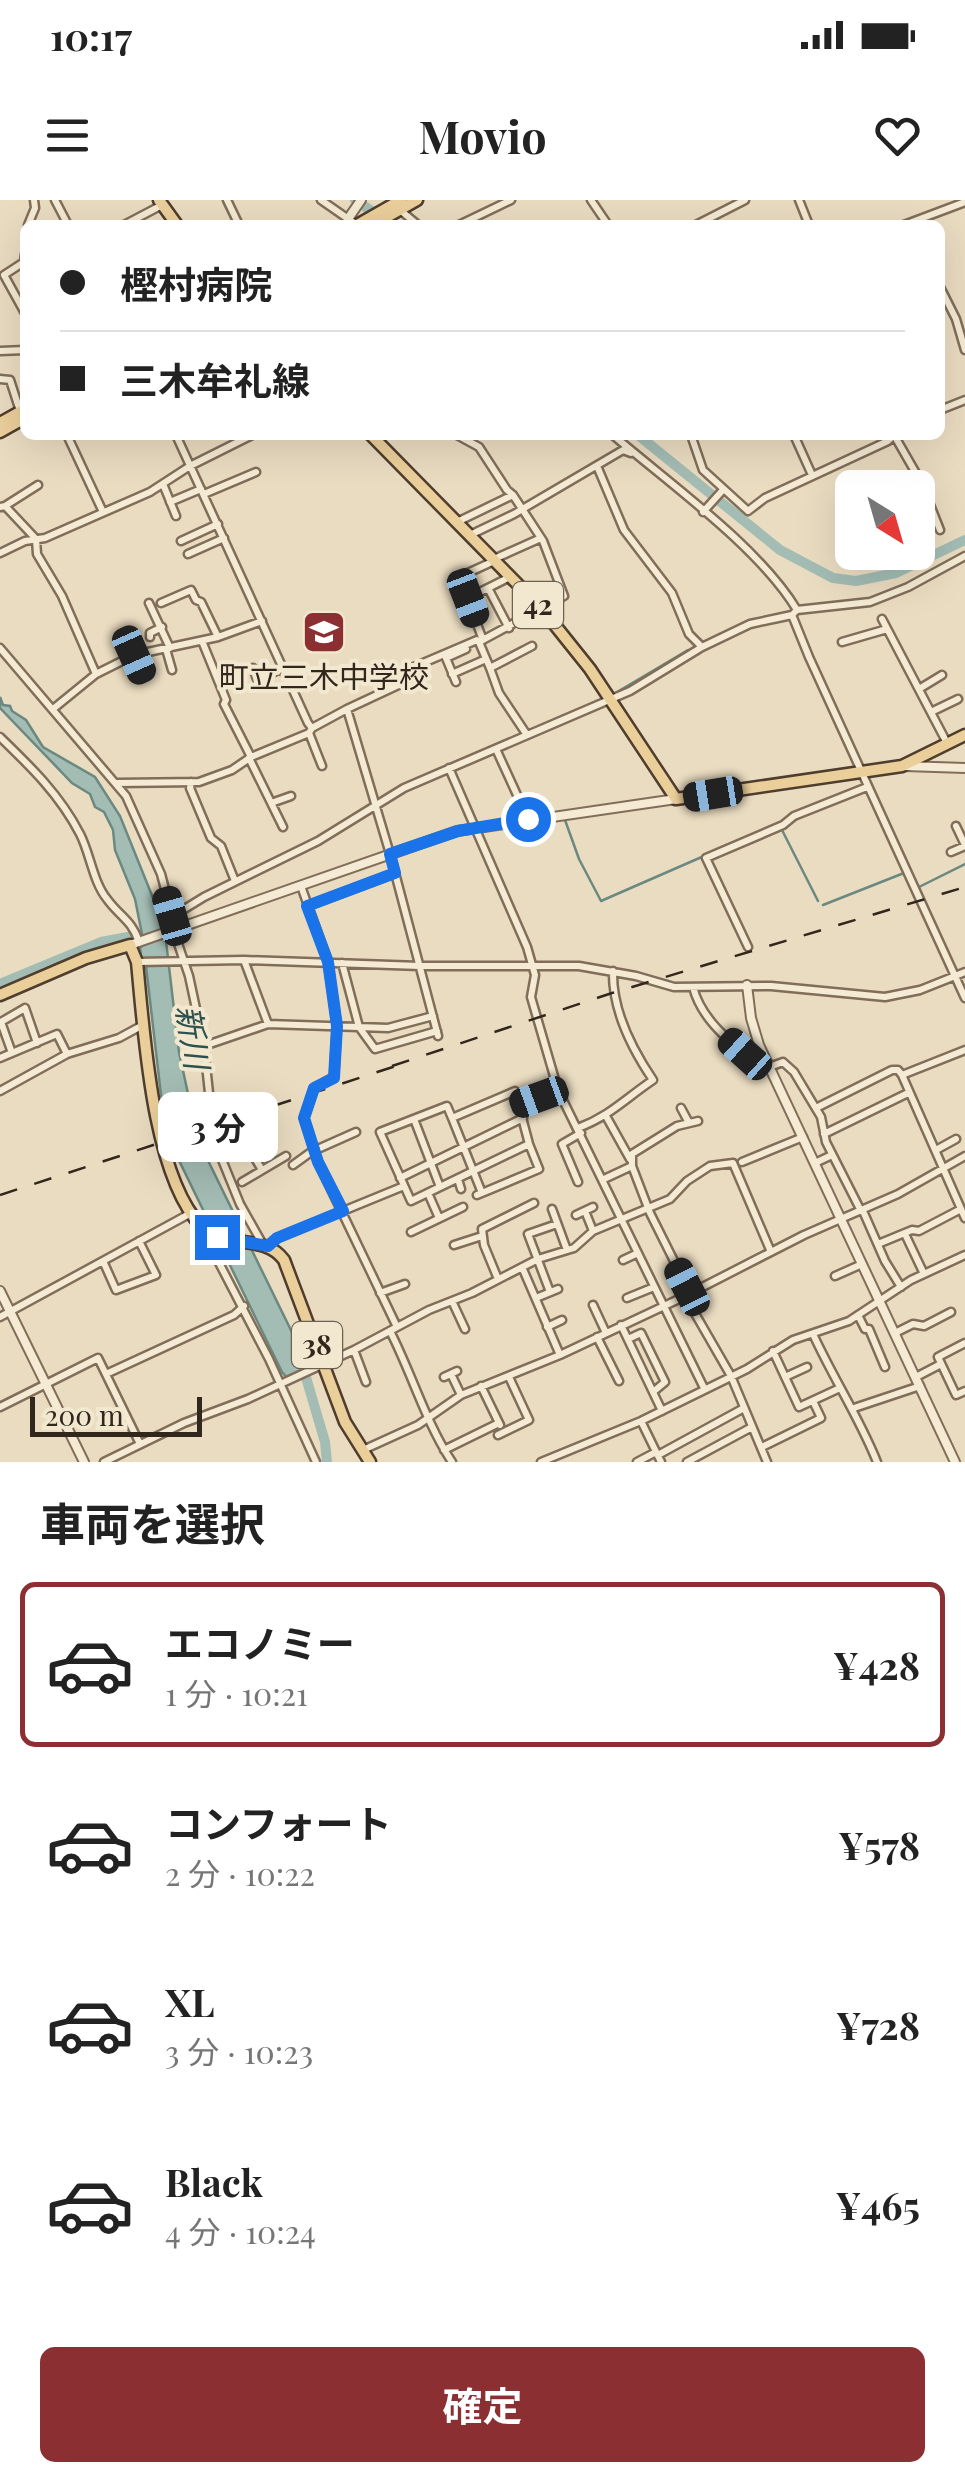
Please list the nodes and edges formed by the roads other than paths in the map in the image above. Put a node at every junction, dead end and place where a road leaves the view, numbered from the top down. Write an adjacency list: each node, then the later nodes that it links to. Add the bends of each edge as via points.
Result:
1 (321, 200): 9 (street)
2 (417, 200): 7 (main road)
3 (511, 200): 11 (street)
4 (745, 200): 12 (street)
5 (161, 202): 8 (street)
6 (965, 202): 13 (street)
7 (395, 205): 10 (main road)
8 (132, 220)
9 (356, 220)
10 (360, 220)
11 (469, 220)
12 (706, 220)
13 (918, 220)
14 (20, 265): 16 (street, via 4,275)
15 (945, 297): 17 (street)
16 (20, 304)
17 (961, 325): 18 (street)
18 (965, 350)
19 (0, 378): 20 (street, via 10,380)
20 (20, 404)
21 (20, 416): 22 (main road)
22 (0, 432)
23 (69, 440): 46 (street)
24 (178, 440): 34 (street)
25 (242, 440): 34 (street)
26 (376, 440): 49 (main road, 42)
27 (468, 440): 42 (street)
28 (620, 440): 33 (street)
29 (693, 440): 40 (street, via 704,470)
30 (796, 440): 37 (street)
31 (889, 440): 37 (street)
32 (897, 440): 51 (street)
33 (635, 454): 35 (street, via 623,450); 47 (street)
34 (190, 466): 38 (street); 41 (street)
35 (597, 466): 45 (street); 79 (street, via 624,530)
36 (256, 472): 41 (street)
37 (812, 475): 40 (street, via 748,511)
38 (163, 484): 43 (street); 46 (street)
39 (38, 486): 44 (street)
40 (722, 491): 47 (street)
41 (202, 492): 43 (street); 50 (street)
42 (513, 495): 45 (street); 49 (street)
43 (170, 502): 48 (street)
44 (3, 507): 55 (street)
45 (522, 509): 52 (street); 54 (street)
46 (103, 512): 55 (street)
47 (703, 512): 67 (street, via 774,576)
48 (176, 516)
49 (457, 522): 52 (main road, 42)
50 (218, 524): 53 (street); 56 (street)
51 (940, 530)
52 (470, 535): 60 (main road, 42)
53 (224, 538): 58 (street); 69 (street)
54 (541, 538): 60 (street); 66 (street, via 564,596)
55 (36, 539): 57 (street); 87 (street, via 36,554)
56 (181, 541)
57 (0, 553)
58 (188, 554)
59 (965, 556): 67 (street, via 870,602)
60 (494, 560): 61 (main road, 42); 63 (street, via 460,577)
61 (511, 576): 62 (street); 66 (main road, 42)
62 (488, 588): 63 (street); 71 (street)
63 (468, 598): 76 (street)
64 (149, 603): 70 (street)
65 (161, 603): 73 (street, via 191,590)
66 (542, 609): 71 (street); 92 (main road, 42)
67 (794, 612): 79 (street); 109 (street)
68 (882, 619): 72 (street)
69 (262, 621): 73 (street); 85 (street)
70 (162, 627): 74 (street); 81 (street)
71 (508, 628): 76 (street)
72 (887, 629): 77 (street); 90 (street)
73 (218, 637): 75 (street)
74 (150, 638)
75 (202, 641): 81 (street); 104 (street)
76 (480, 642): 83 (street); 83 (street, via 446,658 454,678); 94 (street, via 402,672 407,681)
77 (842, 642)
78 (532, 646): 83 (street)
79 (702, 647): 92 (street)
80 (0, 648): 93 (street)
81 (168, 648): 82 (street); 86 (street)
82 (134, 655): 87 (street); 89 (street)
83 (488, 663): 97 (street)
84 (253, 668): 85 (street, via 257,679)
85 (284, 668): 96 (street)
86 (172, 670)
87 (96, 674): 93 (street)
88 (942, 675): 90 (street)
89 (144, 676)
90 (920, 690): 95 (street)
91 (958, 699): 95 (street)
92 (612, 700): 97 (street); 114 (main road, 42)
93 (54, 708): 111 (street)
94 (347, 710): 96 (street); 116 (street)
95 (931, 712): 100 (street)
96 (310, 730): 104 (street); 105 (street)
97 (527, 735): 102 (street)
98 (965, 735): 100 (main road)
99 (0, 737): 101 (street)
100 (948, 743): 106 (main road)
101 (9, 746): 103 (street); 130 (street, via 62,803 104,895 126,916)
102 (496, 749): 107 (street); 117 (street)
103 (0, 754)
104 (250, 757): 110 (street); 115 (street)
105 (322, 766)
106 (902, 766): 108 (street); 109 (main road)
107 (449, 768): 116 (street); 120 (street)
108 (965, 768)
109 (860, 771): 112 (street); 114 (main road)
110 (191, 782): 111 (street); 125 (street)
111 (117, 783): 128 (street, via 142,829)
112 (867, 787): 131 (street, via 706,858); 141 (street)
113 (290, 796): 115 (street)
114 (676, 799): 117 (street)
115 (274, 802): 119 (street)
116 (375, 804): 123 (street); 125 (street)
117 (528, 819): 120 (street)
118 (956, 826): 121 (street)
119 (283, 827)
120 (474, 827): 123 (street); 137 (street)
121 (965, 845): 122 (street)
122 (951, 852)
123 (390, 854): 124 (street); 126 (street)
124 (395, 873): 127 (street); 138 (street)
125 (235, 881): 128 (street)
126 (301, 886): 127 (street); 129 (street)
127 (307, 906): 135 (street)
128 (172, 916): 129 (street)
129 (173, 930): 130 (street); 133 (street)
130 (137, 943): 134 (main road); 144 (main road)
131 (748, 946)
132 (244, 960): 133 (street); 135 (street); 148 (street)
133 (185, 961): 134 (street); 152 (street)
134 (140, 962): 147 (main road)
135 (328, 962): 136 (street); 149 (street)
136 (342, 963): 138 (street); 150 (street)
137 (533, 964): 138 (street); 139 (street); 159 (street, via 531,997)
138 (420, 966): 146 (street)
139 (613, 971): 143 (street); 165 (street, via 612,993 653,1080)
140 (965, 972): 141 (street)
141 (954, 977): 142 (street, via 885,997); 145 (street)
142 (747, 985): 143 (street); 157 (street, via 755,1034)
143 (694, 987): 157 (street, via 718,1028 760,1070)
144 (0, 995)
145 (965, 998)
146 (433, 1016): 150 (street, via 388,1028); 150 (street, via 437,1034 375,1049)
147 (144, 1024): 155 (street); 206 (main road, via 160,1141)
148 (268, 1024): 149 (street); 152 (street)
149 (337, 1026): 150 (street); 180 (street, via 334,1078 314,1088 304,1118)
150 (358, 1027)
151 (38, 1042): 154 (street); 154 (street, via 24,1008 0,1022); 155 (street, via 58,1034)
152 (204, 1046): 173 (street)
153 (965, 1050): 158 (street)
154 (12, 1053): 156 (street)
155 (67, 1054): 160 (street)
156 (0, 1058)
157 (770, 1068): 164 (street, via 788,1065); 174 (street)
158 (902, 1074): 161 (street); 164 (street, via 892,1070)
159 (558, 1090): 162 (street); 170 (street)
160 (0, 1092)
161 (908, 1093): 172 (street); 179 (street)
162 (519, 1104): 166 (street, via 515,1091); 167 (street)
163 (680, 1108): 186 (street, via 694,1122 632,1154)
164 (816, 1108): 172 (street)
165 (606, 1116): 170 (street); 186 (street)
166 (452, 1118): 168 (street, via 447,1106); 178 (street)
167 (522, 1118): 177 (street); 178 (street)
168 (414, 1119): 184 (street); 195 (street, via 380,1132)
169 (265, 1128): 176 (street)
170 (580, 1130): 193 (street); 196 (street, via 562,1144)
171 (356, 1132): 180 (street)
172 (824, 1134): 181 (street)
173 (212, 1135): 176 (street, via 236,1126); 220 (street)
174 (803, 1138): 185 (street); 187 (street)
175 (956, 1139): 179 (street)
176 (244, 1140): 190 (street)
177 (529, 1144): 191 (street); 191 (street, via 539,1169 479,1194)
178 (463, 1146): 184 (street); 191 (street)
179 (936, 1150): 189 (street)
180 (316, 1152): 188 (street); 204 (street)
181 (832, 1154): 187 (street); 205 (street)
182 (286, 1156): 190 (street)
183 (965, 1156): 189 (street)
184 (431, 1162): 195 (street); 197 (street)
185 (742, 1162)
186 (631, 1163): 193 (street); 202 (street)
187 (814, 1163): 212 (street)
188 (293, 1165)
189 (943, 1168): 205 (street); 207 (street)
190 (262, 1170): 194 (street)
191 (473, 1171): 192 (street)
192 (458, 1178): 197 (street); 198 (street)
193 (604, 1179): 210 (street)
194 (242, 1182)
195 (402, 1182): 199 (street, via 411,1201); 204 (street)
196 (578, 1182)
197 (440, 1187): 199 (street)
198 (461, 1189)
199 (428, 1193): 209 (street)
200 (534, 1203): 217 (street)
201 (463, 1208): 209 (street)
202 (648, 1208): 210 (street); 224 (street, via 670,1199 699,1172 731,1161); 240 (street)
203 (552, 1209): 213 (street)
204 (343, 1211): 220 (street); 239 (street)
205 (862, 1211): 212 (street); 221 (street)
206 (192, 1213): 214 (main road); 219 (street)
207 (963, 1213): 218 (street)
208 (576, 1214): 216 (street, via 589,1209)
209 (439, 1218): 215 (street)
210 (622, 1219): 216 (street); 225 (street)
211 (478, 1220): 217 (street)
212 (842, 1220): 224 (street); 230 (street)
213 (557, 1224): 223 (street); 227 (street, via 528,1234)
214 (199, 1225): 220 (main road, via 217,1237); 247 (street)
215 (411, 1232)
216 (593, 1232): 223 (street)
217 (482, 1233): 222 (street); 234 (street)
218 (905, 1234): 221 (street); 232 (street)
219 (139, 1242): 229 (street); 229 (street, via 156,1275 116,1290)
220 (261, 1244): 267 (main road, 38, via 279,1254 290,1273)
221 (878, 1244): 237 (street)
222 (454, 1246)
223 (567, 1250): 227 (street)
224 (771, 1252): 240 (street)
225 (638, 1253): 228 (street); 236 (street)
226 (965, 1255): 232 (street)
227 (538, 1259): 231 (street); 242 (street, via 554,1290)
228 (623, 1260)
229 (103, 1261): 248 (street)
230 (864, 1263): 233 (street); 244 (street)
231 (522, 1267): 234 (street); 242 (street)
232 (924, 1274): 237 (street)
233 (835, 1276)
234 (498, 1279): 243 (street)
235 (405, 1284): 239 (street)
236 (654, 1287): 241 (street); 246 (street)
237 (902, 1287): 244 (street)
238 (0, 1291): 248 (street)
239 (380, 1293): 255 (street)
240 (688, 1294): 246 (street); 272 (street)
241 (626, 1298)
242 (533, 1300): 254 (street)
243 (452, 1301): 255 (street); 256 (street)
244 (882, 1302): 250 (street); 258 (street)
245 (594, 1304): 257 (street)
246 (662, 1305): 253 (street); 281 (street)
247 (244, 1306): 270 (street); 278 (street)
248 (10, 1312): 251 (street); 279 (street)
249 (950, 1312): 258 (street)
250 (858, 1316): 259 (street); 269 (street)
251 (0, 1317)
252 (562, 1320): 254 (street)
253 (621, 1325): 257 (street); 261 (street)
254 (545, 1326): 265 (street)
255 (394, 1329): 263 (street); 291 (street)
256 (465, 1329)
257 (606, 1333): 260 (street)
258 (896, 1333): 277 (street)
259 (813, 1334): 264 (street); 282 (street)
260 (597, 1337): 265 (street); 275 (street)
261 (628, 1339): 284 (street); 284 (street, via 641,1332 665,1382)
262 (965, 1343): 266 (street, via 938,1357)
263 (354, 1350): 267 (street); 276 (street)
264 (773, 1351): 272 (street); 274 (street)
265 (560, 1355): 273 (street)
266 (942, 1364): 277 (street); 283 (street, via 956,1394)
267 (320, 1366): 278 (street); 297 (main road, 38)
268 (807, 1367): 274 (street)
269 (886, 1367)
270 (106, 1374): 279 (street, via 98,1358); 295 (street)
271 (451, 1374): 285 (street)
272 (731, 1376): 281 (street); 288 (street)
273 (509, 1377): 280 (street); 293 (street, via 529,1420 501,1434)
274 (785, 1378): 286 (street, via 799,1407)
275 (619, 1381)
276 (366, 1382)
277 (918, 1382): 289 (street); 310 (street)
278 (279, 1383): 295 (street); 302 (street)
279 (45, 1384): 287 (street); 300 (street)
280 (481, 1386): 285 (street); 293 (street)
281 (704, 1388): 290 (street)
282 (840, 1388): 286 (street); 289 (street)
283 (965, 1391)
284 (654, 1392): 290 (street)
285 (462, 1395): 291 (street)
286 (813, 1400): 296 (street, via 822,1418)
287 (0, 1407)
288 (744, 1408): 294 (street); 299 (street)
289 (854, 1408): 309 (street)
290 (662, 1410): 292 (street)
291 (430, 1417): 297 (street); 298 (street)
292 (641, 1422): 299 (street); 305 (street)
293 (499, 1423): 298 (street)
294 (752, 1427): 307 (street); 308 (street)
295 (140, 1444): 301 (street)
296 (764, 1446)
297 (362, 1450): 303 (main road, 38)
298 (444, 1450): 304 (street)
299 (658, 1456): 306 (street)
300 (84, 1462)
301 (104, 1462)
302 (316, 1462)
303 (370, 1462)
304 (452, 1462)
305 (540, 1462)
306 (638, 1462)
307 (688, 1462)
308 (767, 1462)
309 (877, 1462)
310 (955, 1462)

